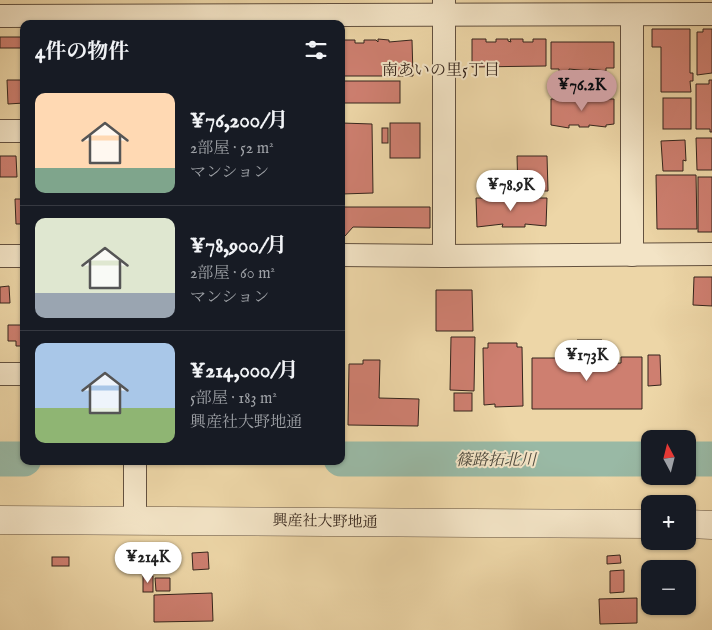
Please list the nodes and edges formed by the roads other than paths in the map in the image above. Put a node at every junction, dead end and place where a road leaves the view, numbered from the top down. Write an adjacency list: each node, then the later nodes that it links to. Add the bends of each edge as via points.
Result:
1 (443, 8): 4 (street); 6 (street); 14 (street)
2 (135, 13): 5 (street); 6 (street)
3 (712, 14): 4 (street)
4 (632, 15): 11 (street)
5 (0, 16)
6 (258, 19)
7 (0, 131): 8 (street)
8 (20, 131)
9 (712, 254): 11 (street)
10 (345, 255): 14 (street)
11 (632, 255): 14 (street)
12 (0, 256): 13 (street)
13 (20, 256)
14 (444, 256)
15 (0, 374): 16 (street)
16 (20, 374)
17 (135, 471): 19 (street)
18 (0, 520): 19 (street, 興産社大野地通)
19 (135, 520): 20 (street, 興産社大野地通)
20 (641, 524)
21 (696, 524): 22 (street)
22 (712, 524)

